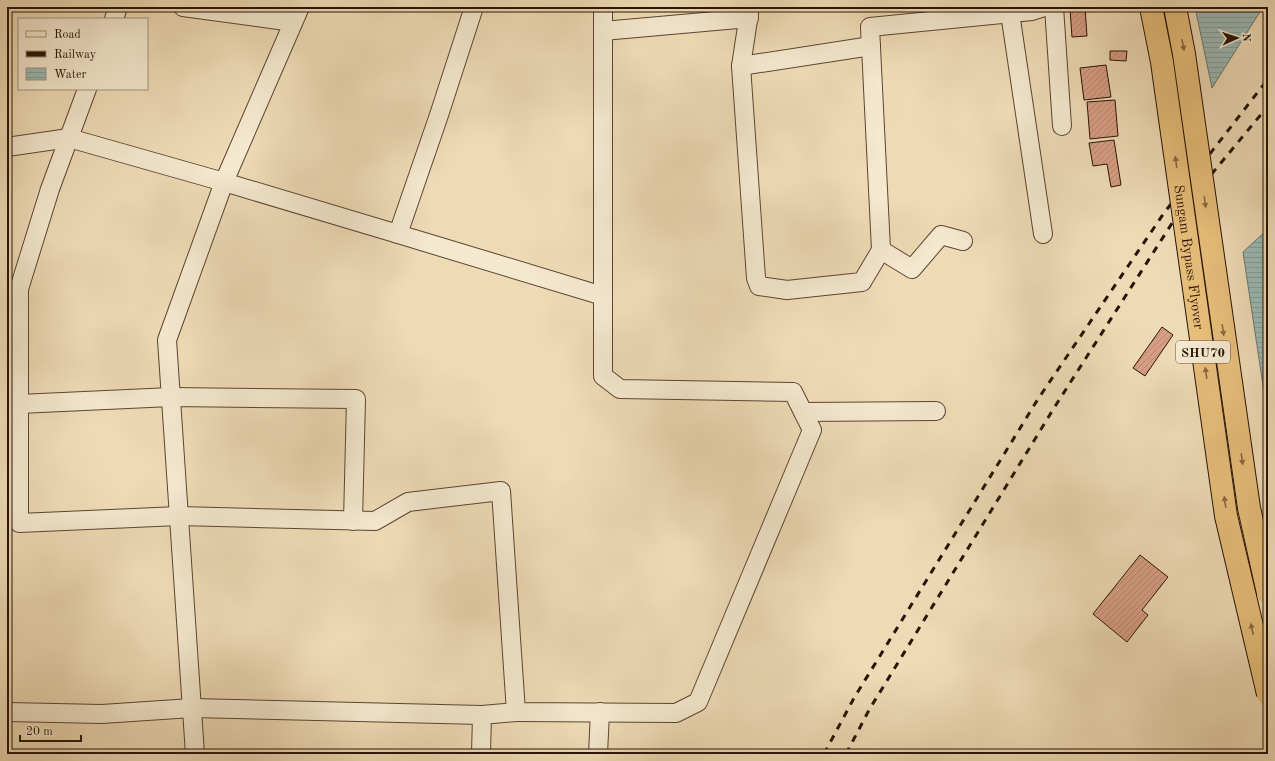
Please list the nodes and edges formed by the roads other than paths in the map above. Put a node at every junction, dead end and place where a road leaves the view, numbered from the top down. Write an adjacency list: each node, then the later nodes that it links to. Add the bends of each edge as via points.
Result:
1 (118, 7): 13 (street)
2 (183, 7): 12 (street)
3 (474, 7): 22 (street)
4 (603, 7): 14 (street)
5 (1044, 7): 10 (street)
6 (1054, 7): 18 (street)
7 (1151, 7): 35 (main road, Sungam Bypass Flyover / SHU70, one-way to 7, bridge, via 1226,516 1162,62)
8 (1175, 7): 34 (main road, Sungam Bypass Flyover / SHU70, one-way to 34, bridge, via 1184,54 1249,508)
9 (749, 12): 14 (street); 16 (street)
10 (1010, 13): 11 (street); 23 (street)
11 (919, 14): 15 (street, via 870,27)
12 (297, 15): 21 (street)
13 (114, 18)
14 (603, 30): 27 (street)
15 (871, 46): 16 (street); 25 (street)
16 (741, 66): 25 (street, via 756,278 759,286 787,290 862,282)
17 (87, 90): 19 (street)
18 (1062, 126)
19 (69, 138): 20 (street); 21 (street); 26 (street)
20 (7, 147)
21 (224, 182): 22 (street); 28 (street, via 167,340)
22 (398, 234): 27 (street)
23 (1042, 234)
24 (963, 241): 25 (street, via 940,235 912,269)
25 (881, 250)
26 (13, 287): 29 (street)
27 (603, 296): 31 (street, via 603,376 620,389 793,392)
28 (171, 397): 29 (street); 32 (street); 33 (street, via 356,399)
29 (19, 404): 32 (street, via 19,523)
30 (936, 411): 31 (street)
31 (803, 412): 39 (street, via 812,430 698,702 676,713)
32 (178, 516): 33 (street); 36 (street)
33 (353, 521): 38 (street, via 375,521 408,502 501,490)
34 (1268, 593)
35 (1268, 694)
36 (192, 708): 37 (street, via 102,714); 40 (street); 41 (street)
37 (7, 712)
38 (516, 712): 39 (street); 40 (street)
39 (600, 712): 43 (street)
40 (482, 715): 42 (street)
41 (195, 754)
42 (481, 754)
43 (598, 754)

